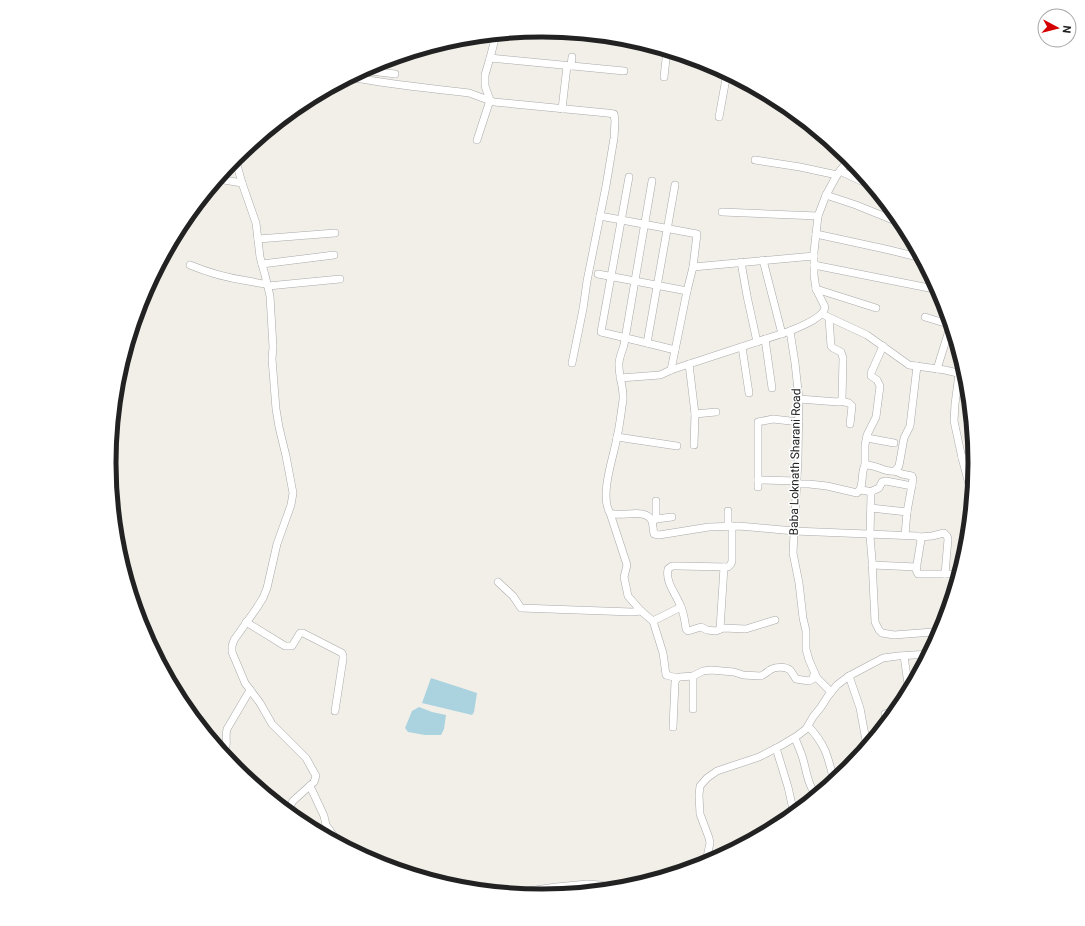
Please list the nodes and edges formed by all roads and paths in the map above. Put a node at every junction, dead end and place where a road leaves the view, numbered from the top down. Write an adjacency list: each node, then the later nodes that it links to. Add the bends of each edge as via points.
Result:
1 (495, 40): 4 (street)
2 (666, 56): 9 (street)
3 (572, 57): 5 (street)
4 (490, 58): 5 (street); 12 (street, via 485,75 485,86)
5 (569, 66): 7 (street); 13 (street)
6 (374, 71): 8 (street)
7 (624, 71)
8 (395, 74)
9 (664, 77)
10 (359, 78): 12 (street, via 469,93)
11 (726, 79): 14 (street)
12 (490, 100): 13 (street); 15 (street)
13 (562, 108): 28 (street, via 614,114 614,138)
14 (719, 117)
15 (477, 140)
16 (755, 160): 19 (street)
17 (846, 164): 19 (street)
18 (237, 166): 23 (street)
19 (838, 173): 24 (street); 26 (street)
20 (629, 177): 31 (street)
21 (224, 180): 23 (street)
22 (652, 181): 32 (street)
23 (242, 183): 36 (street, via 256,223)
24 (864, 183)
25 (675, 185): 33 (street)
26 (826, 195): 29 (street); 30 (street)
27 (722, 212): 29 (street)
28 (600, 216): 31 (street); 69 (street)
29 (818, 216): 35 (street)
30 (892, 219)
31 (622, 220): 32 (street); 47 (street)
32 (645, 224): 33 (street); 49 (street)
33 (667, 229): 45 (street, via 697,234); 51 (street)
34 (335, 233): 36 (street)
35 (816, 234): 38 (street); 39 (street)
36 (258, 240): 42 (street)
37 (334, 255): 42 (street)
38 (814, 256): 40 (street); 43 (street)
39 (914, 256)
40 (763, 260): 41 (street); 60 (street, Baba Loknath Sharani Road)
41 (741, 262): 45 (street); 64 (street)
42 (262, 264): 50 (street)
43 (814, 265): 52 (street); 53 (street)
44 (190, 266): 50 (street)
45 (693, 266): 54 (street)
46 (598, 274): 47 (street)
47 (611, 277): 49 (street); 62 (street, via 601,332)
48 (340, 279): 50 (street)
49 (635, 281): 51 (street); 62 (street)
50 (265, 285): 121 (street, via 270,296 276,409 292,486 292,498 277,544 267,588)
51 (658, 286): 54 (street); 65 (street)
52 (931, 288)
53 (816, 289): 55 (street); 56 (street, via 825,307)
54 (687, 291): 68 (street)
55 (876, 308)
56 (822, 314): 58 (street); 60 (street)
57 (926, 317): 59 (street)
58 (829, 318): 66 (street, via 868,335); 80 (street, via 831,346 841,352 843,358 843,396)
59 (945, 322)
60 (786, 332): 63 (street); 79 (street, Baba Loknath Sharani Road, via 795,363)
61 (948, 333): 72 (street)
62 (625, 338): 65 (street); 75 (street, via 618,365)
63 (765, 339): 64 (street); 77 (street)
64 (756, 342): 67 (street)
65 (647, 343): 68 (street)
66 (883, 346): 71 (street, via 906,363); 86 (street, via 871,374 880,386 876,417)
67 (742, 347): 70 (street); 78 (street)
68 (675, 350): 73 (street)
69 (572, 363)
70 (690, 364): 73 (street); 82 (street)
71 (917, 366): 72 (street); 93 (street, via 910,426 904,438 899,466)
72 (937, 369): 74 (street)
73 (671, 370): 75 (street, via 660,375)
74 (959, 374)
75 (620, 378): 85 (street, via 624,391)
76 (961, 384): 90 (street, via 954,420)
77 (772, 388)
78 (749, 394)
79 (799, 399): 80 (street); 83 (street, Baba Loknath Sharani Road)
80 (840, 401): 84 (street, via 849,402 852,406)
81 (716, 412): 82 (street)
82 (695, 414): 88 (street)
83 (799, 422): 95 (street, Baba Loknath Sharani Road); 95 (street, via 758,422 758,484)
84 (850, 424)
85 (617, 437): 89 (street); 103 (street, via 607,485 607,505)
86 (867, 438): 87 (street); 92 (street)
87 (894, 444)
88 (694, 445)
89 (677, 446)
90 (962, 458): 91 (street); 94 (street)
91 (968, 458)
92 (865, 465): 93 (street, via 889,472); 97 (street)
93 (895, 471): 96 (street, via 912,476)
94 (968, 480)
95 (797, 483): 97 (street, via 827,486 854,493); 107 (street, Baba Loknath Sharani Road)
96 (912, 486): 98 (street, via 886,481); 102 (street)
97 (860, 490): 98 (street)
98 (870, 492): 100 (street)
99 (656, 501): 105 (street)
100 (871, 508): 102 (street); 108 (street)
101 (728, 511): 106 (street)
102 (907, 512): 109 (street)
103 (610, 513): 105 (street, via 640,513); 118 (street, via 627,565 624,577 628,596)
104 (672, 517): 105 (street)
105 (654, 520): 106 (street, via 654,534 659,535)
106 (730, 526): 107 (street); 112 (street, via 732,561 728,567)
107 (794, 531): 108 (street); 126 (street, Baba Loknath Sharani Road, via 793,553 806,631 806,649)
108 (870, 534): 109 (street); 111 (street)
109 (906, 535): 110 (street)
110 (919, 537): 113 (street, via 921,540); 114 (street, via 946,534 948,539)
111 (872, 565): 113 (street); 123 (street, via 874,614 879,630 894,635)
112 (724, 567): 117 (street, via 669,567 668,579); 122 (street)
113 (917, 567): 114 (street, via 918,574)
114 (945, 574): 115 (street)
115 (954, 574)
116 (498, 582): 118 (street, via 521,608)
117 (681, 608): 120 (street); 122 (street, via 688,631 701,627 713,631)
118 (641, 611): 120 (street)
119 (775, 620): 122 (street, via 746,629)
120 (653, 621): 129 (street, via 663,653 666,675)
121 (246, 622): 131 (street, via 234,640 232,652); 134 (street, via 285,646 292,646 300,633 303,633 342,653)
122 (720, 629)
123 (933, 632)
124 (923, 654): 125 (street)
125 (904, 656): 128 (street, via 883,658); 130 (street)
126 (814, 674): 127 (street, via 809,681 796,679 790,670 785,668 771,669 761,676 712,670); 132 (street, Baba Loknath Sharani Road)
127 (693, 676): 129 (street); 133 (street)
128 (849, 676): 132 (street); 138 (street, via 860,708)
129 (677, 678): 136 (street)
130 (908, 682)
131 (250, 690): 139 (street, via 227,730); 142 (street, via 272,724 300,751 313,768 316,779)
132 (831, 692): 135 (street)
133 (693, 709)
134 (335, 711)
135 (808, 726): 137 (street); 141 (street, via 826,750)
136 (673, 727)
137 (795, 738): 140 (street); 143 (street)
138 (866, 740)
139 (226, 748)
140 (776, 748): 145 (street); 147 (street, via 714,773 702,784 699,808 710,843)
141 (832, 775)
142 (310, 786): 144 (street); 146 (street, via 326,825)
143 (813, 791)
144 (289, 805)
145 (793, 808)
146 (332, 834)
147 (707, 856)
148 (599, 885): 149 (street)
149 (542, 889)

